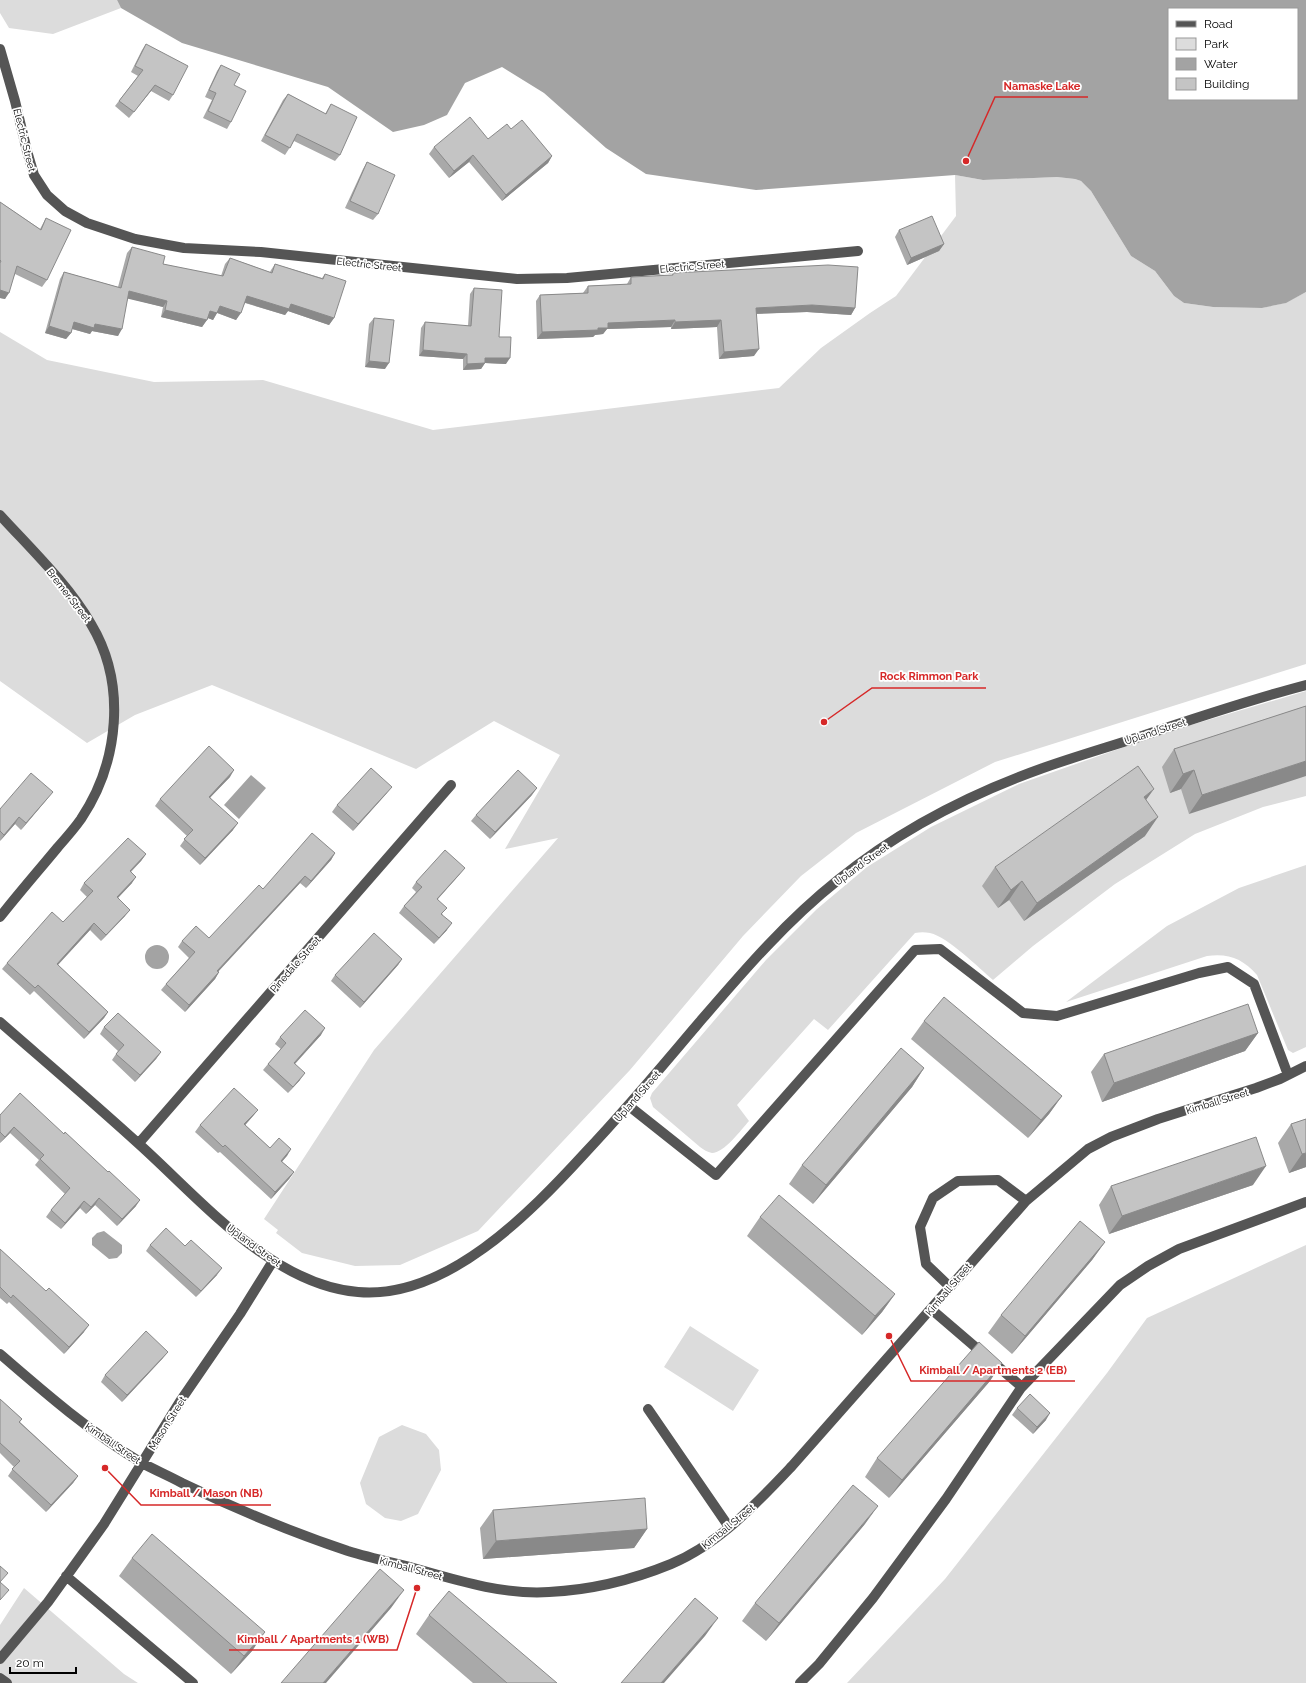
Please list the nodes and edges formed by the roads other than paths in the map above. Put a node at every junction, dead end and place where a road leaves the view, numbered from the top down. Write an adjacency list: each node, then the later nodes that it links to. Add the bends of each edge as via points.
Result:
1 (0, 49): 2 (street, Electric Street, via 34,175 47,195 65,211 87,223 135,239 184,248 261,252 517,279 567,278)
2 (858, 251)
3 (0, 515): 6 (street, Bremer Street, via 74,599 92,625 110,672 115,725 103,775 80,820)
4 (1306, 685): 10 (street, Upland Street, via 1257,698 1040,769 969,798 923,822 838,879 801,912 764,948)
5 (451, 785): 11 (street, Pinedale Street)
6 (0, 917)
7 (0, 1022): 11 (street, Upland Street)
8 (1306, 1066): 9 (street, Kimball Street)
9 (1288, 1075): 10 (street, via 1254,984 1228,967 1199,973 1057,1016 1023,1012 940,949 934,949 915,950 716,1175); 12 (street, Kimball Street, via 1111,1137 1088,1149)
10 (629, 1106): 14 (street, Upland Street, via 543,1199 503,1234 437,1275 385,1292 357,1292 330,1287 304,1278)
11 (139, 1143): 14 (street, Upland Street, via 236,1234)
12 (1026, 1201): 15 (street, Kimball Street); 15 (street, via 998,1180 958,1181 933,1198 920,1227 926,1264)
13 (1306, 1202): 18 (street, via 1179,1249 1148,1266 1120,1285)
14 (273, 1261): 20 (street, Mason Street)
15 (950, 1287): 16 (street, Kimball Street)
16 (931, 1309): 18 (street); 21 (street, Kimball Street, via 792,1466)
17 (0, 1354): 20 (street, Kimball Street, via 67,1410)
18 (1022, 1387): 27 (street, via 946,1499 873,1598 819,1664)
19 (648, 1409): 21 (street)
20 (142, 1462): 21 (street, Kimball Street, via 220,1502 302,1535 447,1578 523,1591 548,1592 600,1586 643,1574 674,1563 696,1551); 22 (street, Mason Street, via 104,1524)
21 (729, 1527)
22 (66, 1576): 23 (street, Mason Street); 26 (street)
23 (0, 1660)
24 (0, 1678): 25 (street)
25 (7, 1683)
26 (193, 1683)
27 (800, 1683)

